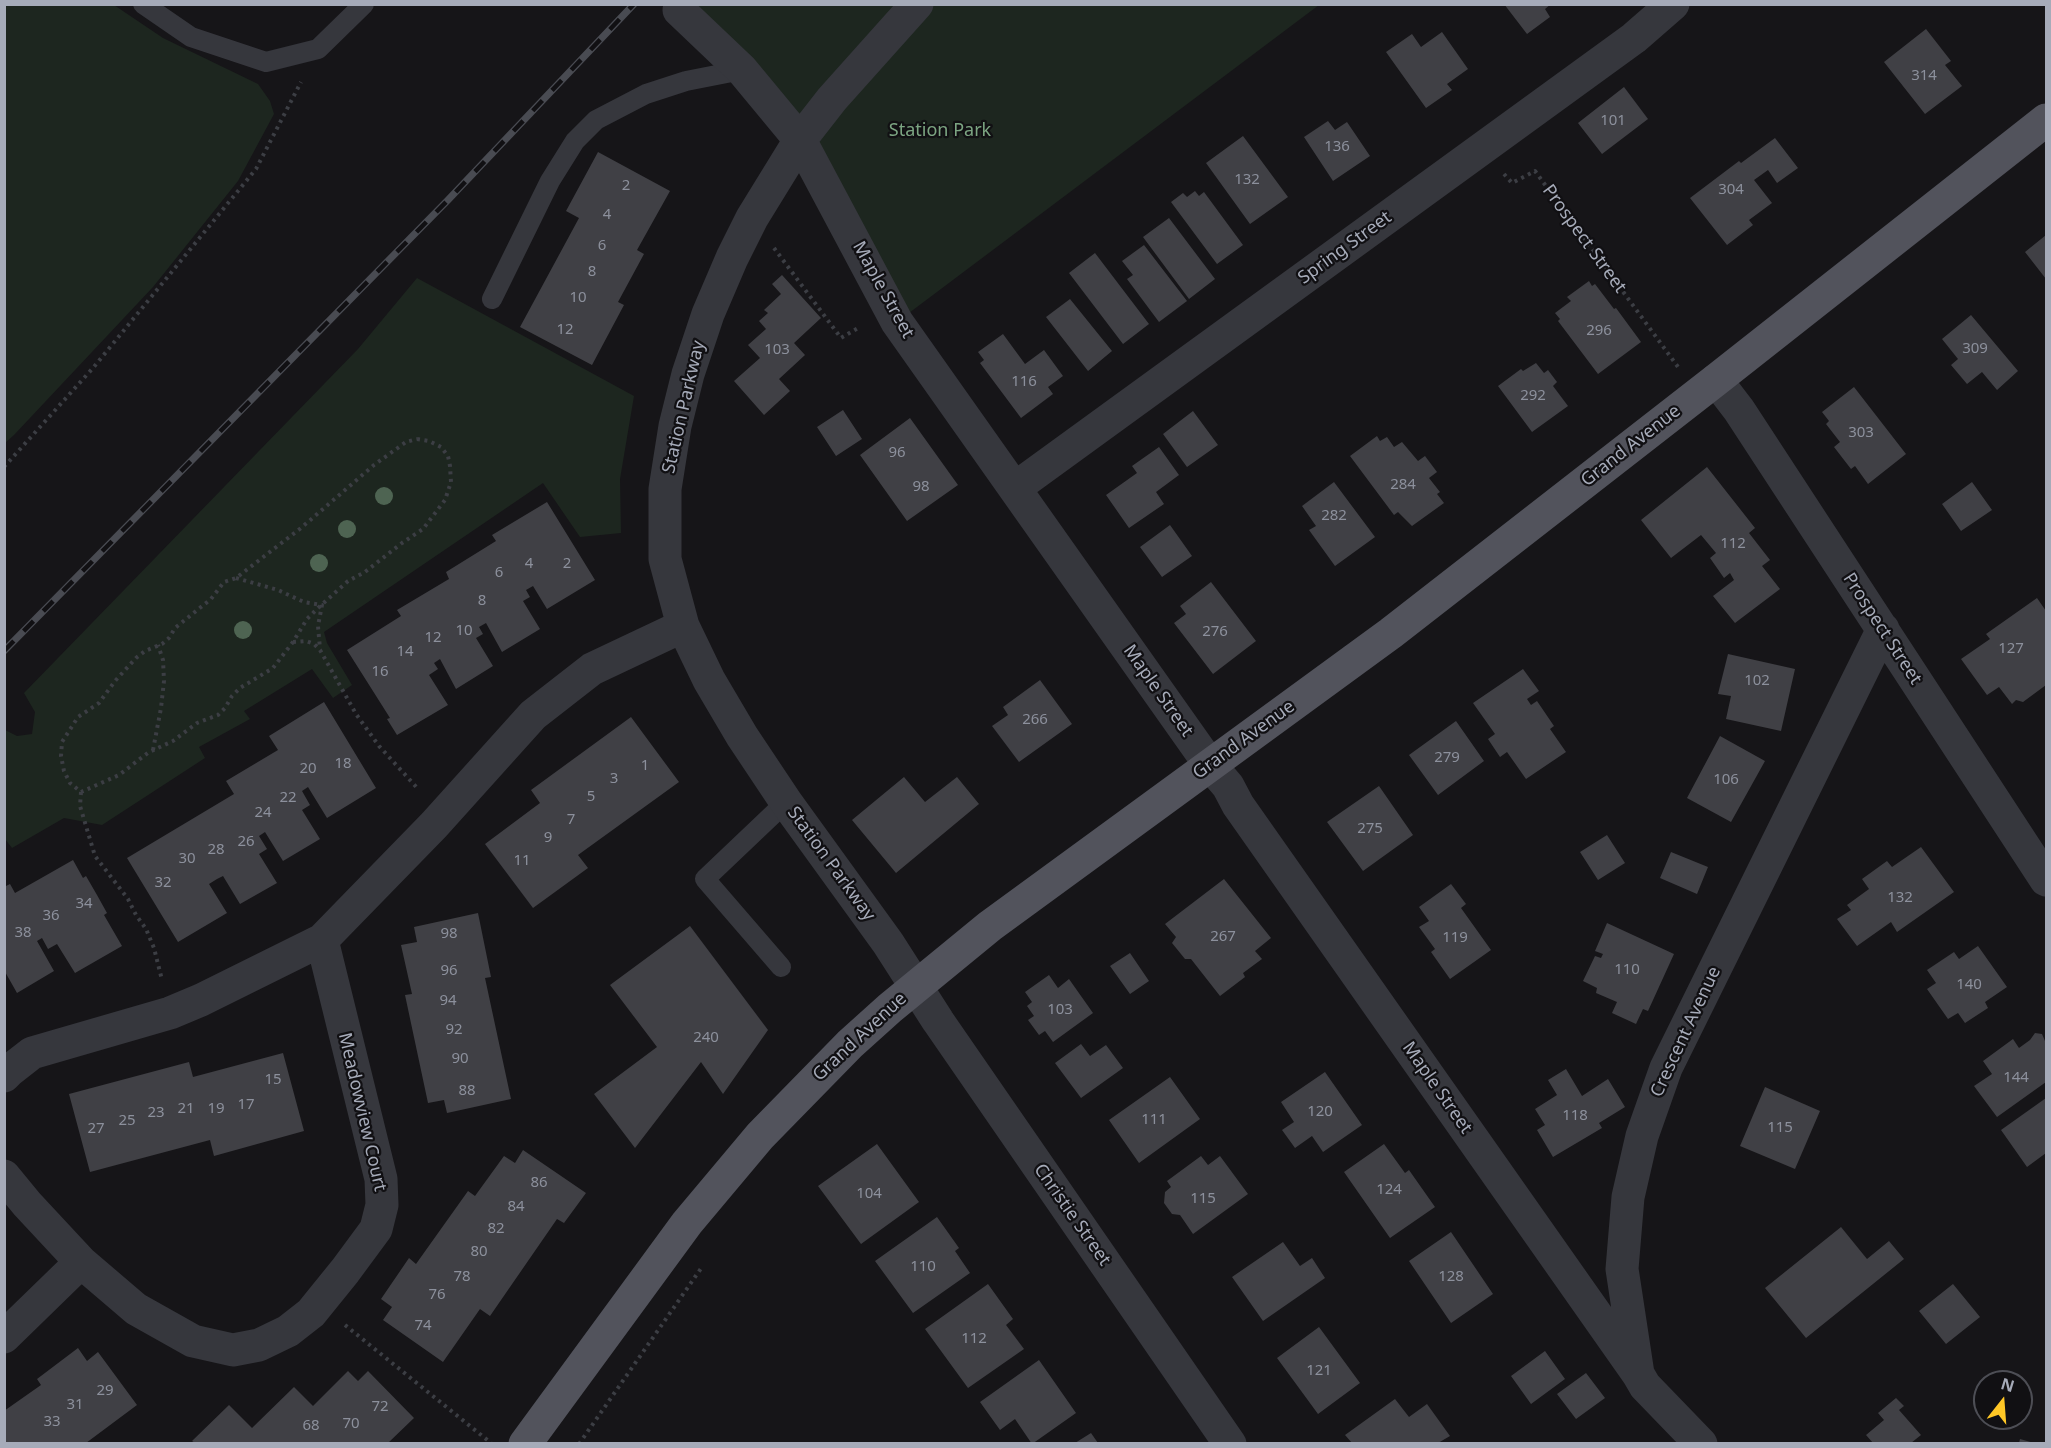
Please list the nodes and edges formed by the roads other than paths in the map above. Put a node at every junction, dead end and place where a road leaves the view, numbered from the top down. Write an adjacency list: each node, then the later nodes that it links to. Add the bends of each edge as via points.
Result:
1 (143, 4): 2 (lane, via 191,37 266,62 318,49)
2 (364, 4)
3 (916, 4): 8 (street, Station Parkway)
4 (1673, 4): 11 (street, Spring Street, via 1634,38)
5 (679, 10): 6 (street, Maple Street)
6 (742, 70): 8 (street, Maple Street); 9 (lane, via 656,91 596,120 574,141 550,181)
7 (2046, 120): 10 (main road, Grand Avenue)
8 (800, 140): 11 (street, Maple Street, via 897,322); 12 (street, Station Parkway, via 752,218 708,314 675,426 665,489 665,559)
9 (492, 299)
10 (1707, 387): 13 (street, Prospect Street, via 1739,410); 14 (main road, Grand Avenue, via 1391,633)
11 (1015, 489): 14 (street, Maple Street)
12 (683, 626): 15 (street, Station Parkway, via 720,699); 17 (street, via 592,669 533,715)
13 (1882, 629): 16 (street, Prospect Street); 24 (street, Crescent Avenue, via 1666,1068 1642,1136 1628,1197 1622,1269)
14 (1210, 765): 19 (main road, Grand Avenue, via 990,926); 24 (street, Maple Street)
15 (786, 802): 18 (lane, via 705,879); 19 (street, Station Parkway)
16 (2046, 880)
17 (322, 940): 20 (street, via 170,1013 32,1053); 22 (street, Meadowview Court, via 381,1179 382,1205 376,1229 311,1313 288,1331 259,1345 233,1350 193,1341 136,1310)
18 (781, 967)
19 (916, 986): 25 (main road, Grand Avenue, via 850,1044 760,1136 687,1223); 26 (street, Christie Street)
20 (4, 1076)
21 (4, 1176): 22 (street, Meadowview Court)
22 (81, 1262): 23 (street)
23 (4, 1337)
24 (1638, 1374): 27 (street, Crescent Avenue)
25 (525, 1443)
26 (1230, 1443)
27 (1701, 1443)

